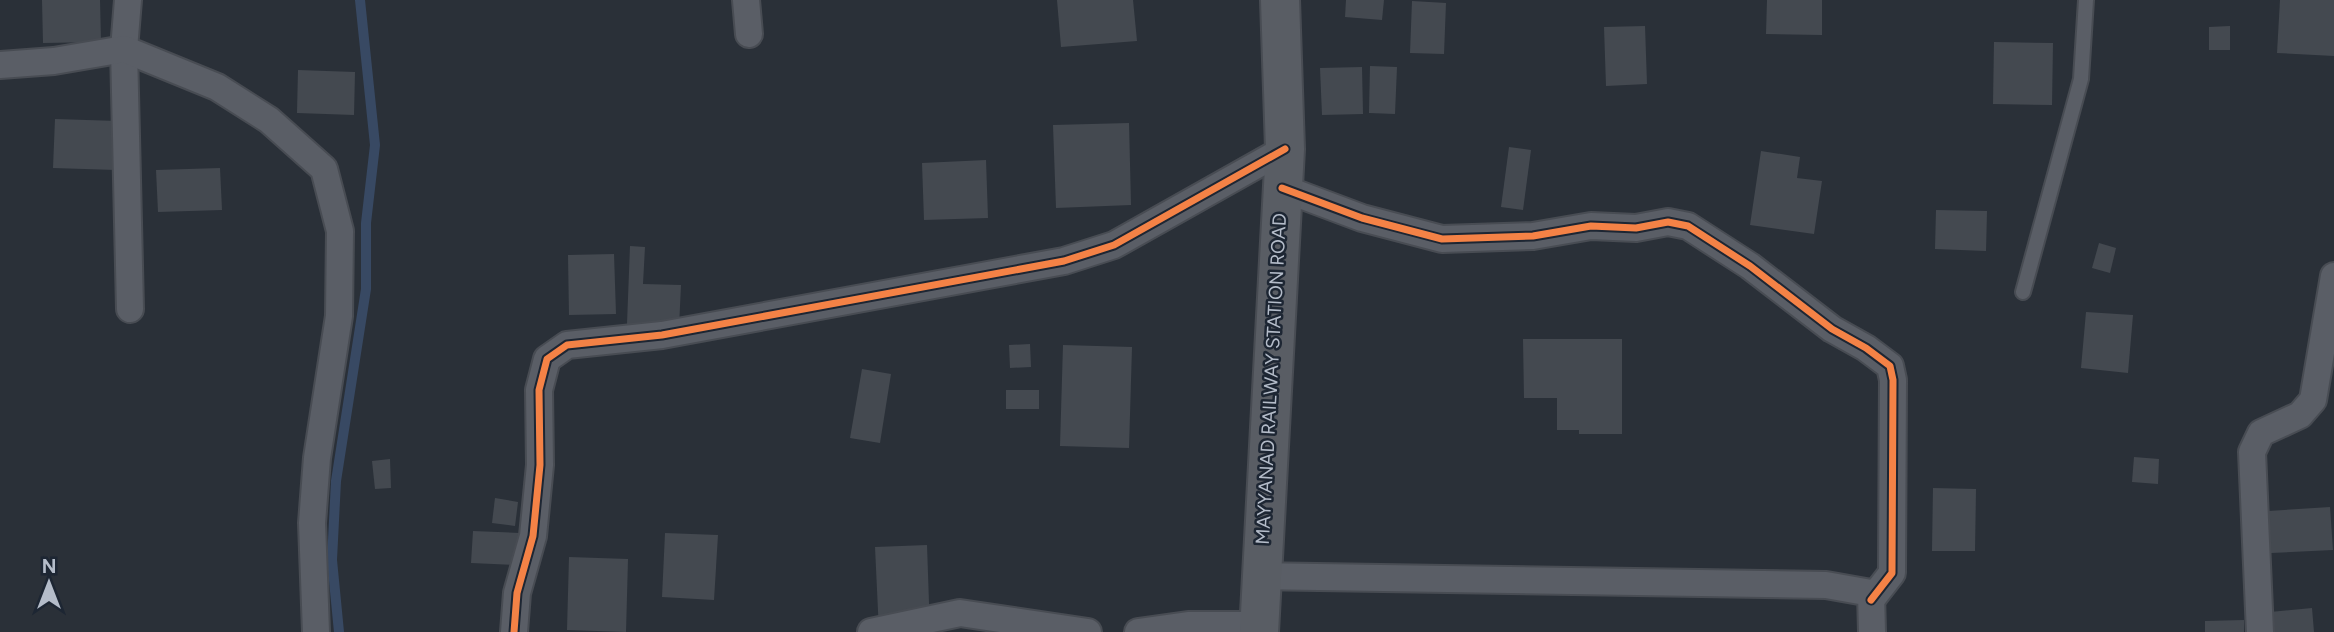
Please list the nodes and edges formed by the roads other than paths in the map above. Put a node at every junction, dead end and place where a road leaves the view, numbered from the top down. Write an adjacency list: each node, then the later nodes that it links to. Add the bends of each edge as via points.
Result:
1 (128, 0): 6 (street)
2 (746, 0): 5 (street)
3 (1280, 0): 8 (main road, MAYYANAD RAILWAY STATION ROAD)
4 (2086, 0): 11 (lane, via 2081,79)
5 (749, 33)
6 (124, 48): 7 (street); 12 (street); 16 (street, via 216,88 268,120 324,169 340,231 339,316 312,523)
7 (0, 65)
8 (1285, 149): 9 (main road, MAYYANAD RAILWAY STATION ROAD); 17 (street, via 1114,245 1064,261 662,335 567,345 547,359 539,390 540,465 533,536 517,593)
9 (1282, 188): 13 (main road, MAYYANAD RAILWAY STATION ROAD); 14 (street, via 1363,218 1442,239 1533,236 1591,226 1636,228 1668,222 1688,226 1832,329 1866,348 1890,366 1894,380 1892,573)
10 (2334, 276): 22 (street, via 2313,400 2300,415 2261,433 2252,452)
11 (2023, 292)
12 (130, 309)
13 (1260, 576): 14 (street, via 1826,584 1871,593); 15 (main road, MAYYANAD RAILWAY STATION ROAD)
14 (1871, 600): 21 (street)
15 (1259, 629): 20 (street, via 1188,625)
16 (316, 632)
17 (514, 632)
18 (872, 632): 19 (street, via 960,613)
19 (1088, 632)
20 (1138, 632)
21 (1872, 632)
22 (2260, 632)

